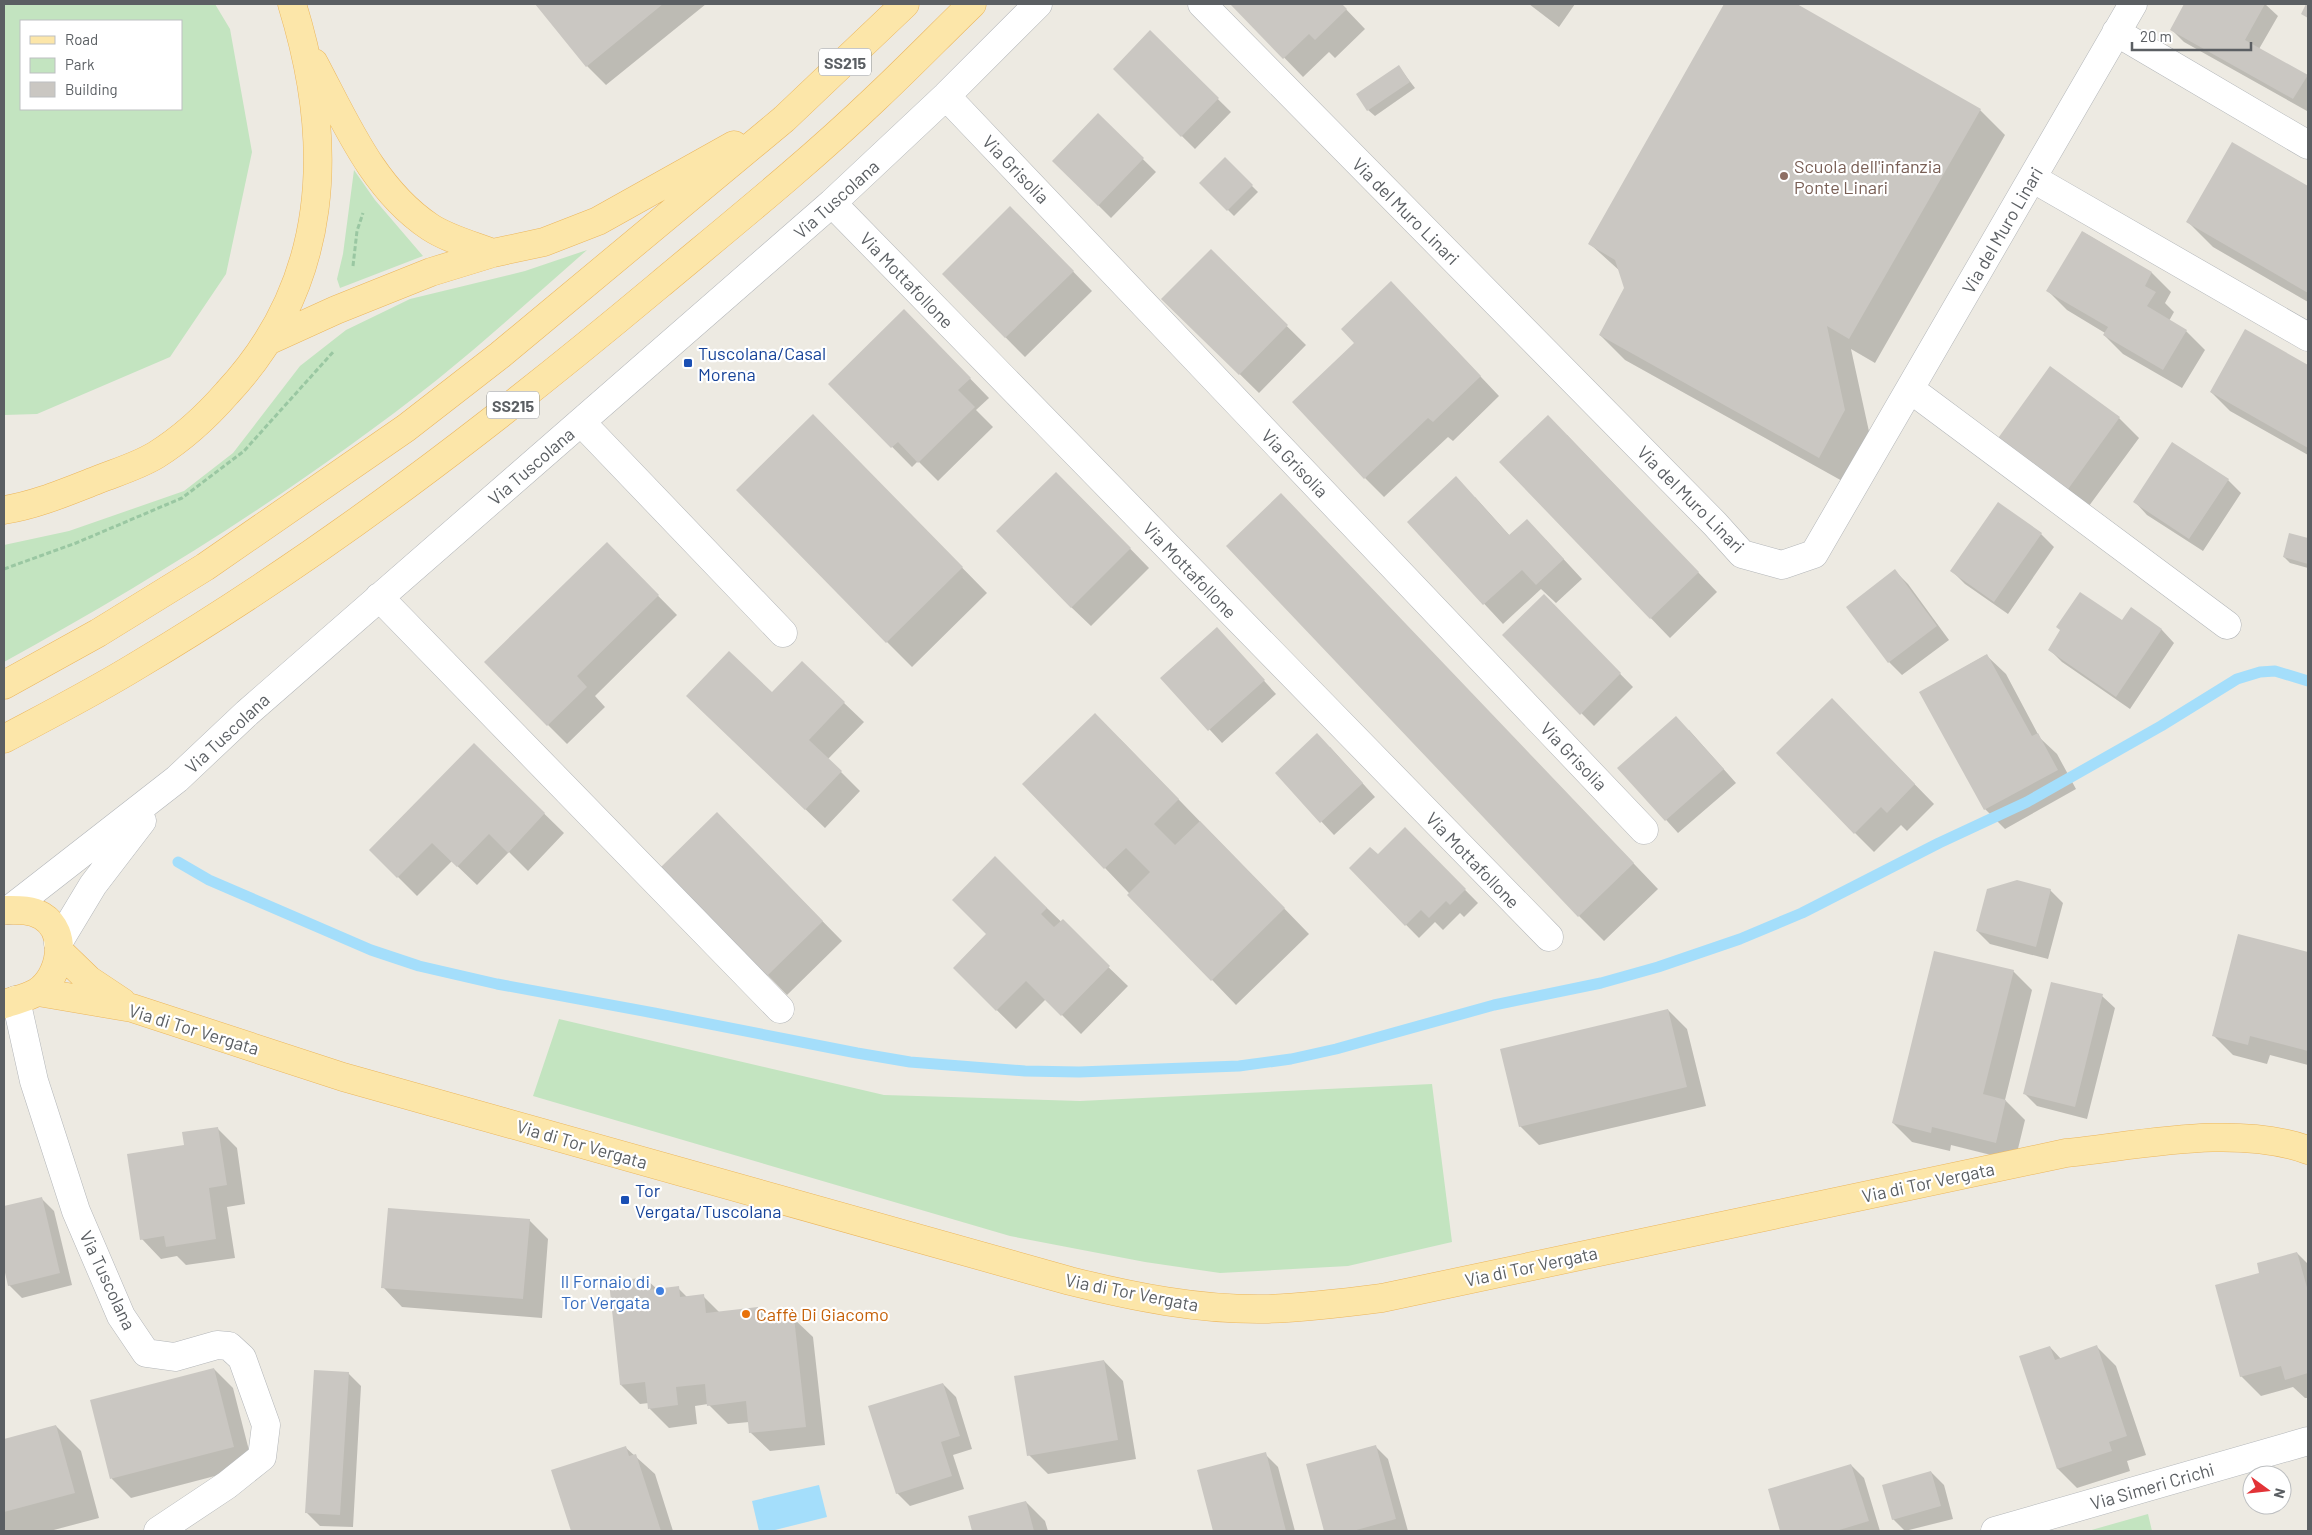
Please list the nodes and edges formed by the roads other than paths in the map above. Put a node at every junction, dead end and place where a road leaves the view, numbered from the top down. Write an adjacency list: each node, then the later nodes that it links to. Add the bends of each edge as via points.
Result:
1 (292, 4): 8 (main road)
2 (905, 4): 10 (main road, SS215)
3 (972, 4): 24 (main road, SS215, via 875,99 755,204 573,357 440,462 200,627 136,667)
4 (1038, 4): 9 (street, Via Tuscolana)
5 (1202, 4): 17 (street, Via del Muro Linari, via 1742,554 1782,565 1814,554)
6 (2133, 4): 7 (street, Via del Muro Linari)
7 (2116, 32): 11 (street); 12 (street, Via del Muro Linari)
8 (302, 40): 14 (main road, via 361,152 390,190 431,228); 16 (main road, via 316,134 317,194 302,266)
9 (946, 96): 13 (street, Via Tuscolana); 26 (street, Via Grisolia)
10 (784, 119): 14 (main road, via 598,221 544,242); 23 (main road, SS215, via 500,355 375,451 205,567)
11 (2308, 145)
12 (2032, 178): 15 (street); 17 (street, Via del Muro Linari)
13 (832, 204): 18 (street, Via Tuscolana); 28 (street, Via Mottafollone)
14 (493, 253): 16 (main road, via 406,282)
15 (2308, 337)
16 (270, 340): 19 (main road, via 212,410 167,448 145,461 53,497)
17 (1910, 389): 21 (street)
18 (581, 422): 20 (street, Via Tuscolana); 22 (street)
19 (4, 510)
20 (380, 597): 25 (street, Via Tuscolana); 32 (street)
21 (2227, 625)
22 (783, 632)
23 (4, 686)
24 (4, 739)
25 (177, 779): 27 (street, Via Tuscolana); 29 (street, via 110,861)
26 (1644, 830)
27 (6, 910): 29 (main road, via 30,911 43,916 53,926)
28 (1548, 937)
29 (59, 947): 30 (main road, via 54,974); 31 (main road, via 89,980)
30 (19, 999): 31 (main road, Via di Tor Vergata); 35 (street, Via Tuscolana, via 34,1081 60,1166 121,1316 146,1353 174,1357 217,1345 229,1346 242,1358 266,1425 262,1457 227,1485)
31 (132, 1008): 33 (main road, Via di Tor Vergata, via 343,1077 1051,1276 1119,1293 1207,1306 1287,1308 1382,1298 2066,1154 2182,1140 2229,1138 2279,1143)
32 (780, 1009)
33 (2308, 1150)
34 (2308, 1441): 36 (street, Via Simeri Crichi)
35 (158, 1531)
36 (1995, 1531)

